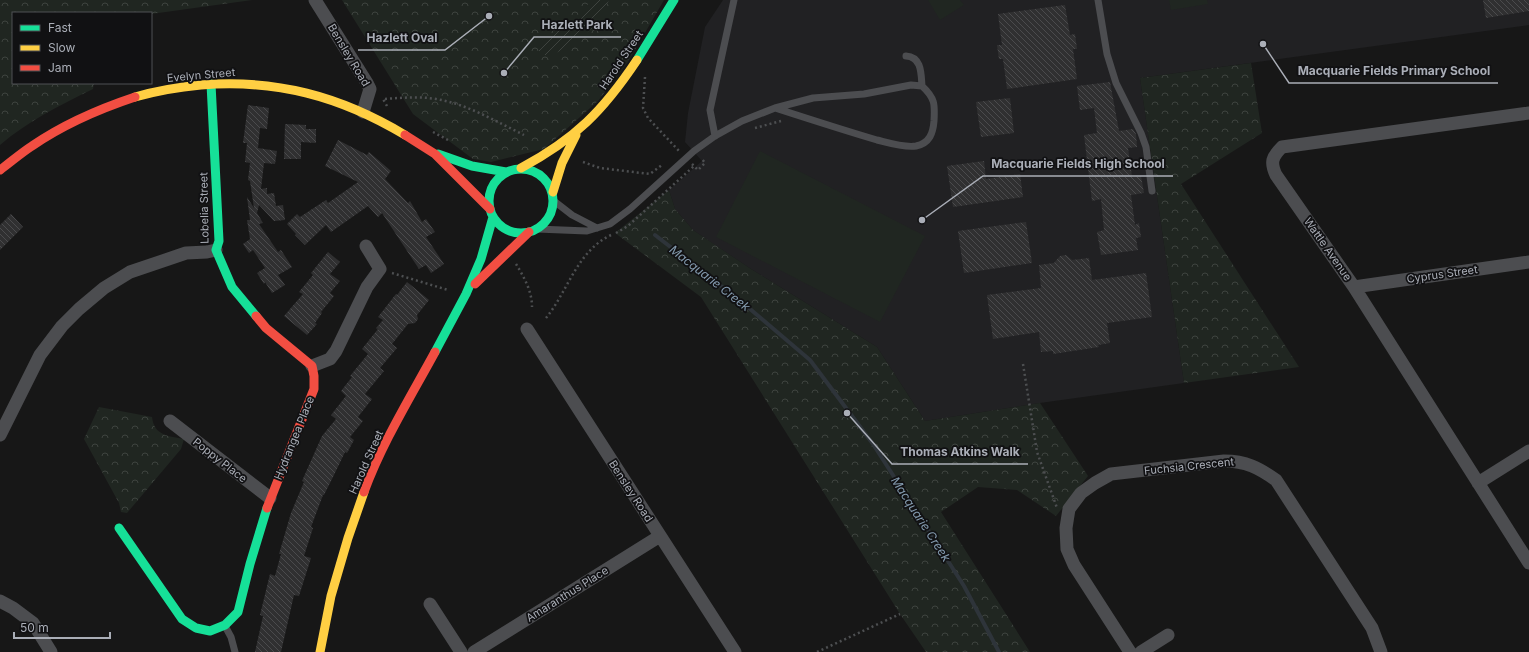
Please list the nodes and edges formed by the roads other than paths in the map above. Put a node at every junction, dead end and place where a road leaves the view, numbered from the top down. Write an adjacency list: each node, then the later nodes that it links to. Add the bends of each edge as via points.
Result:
1 (315, 0): 9 (street, Bensley Road, via 370,89)
2 (674, 0): 11 (street, Harold Street, via 615,92)
3 (734, 0): 12 (lane, via 710,110)
4 (1098, 0): 17 (lane, via 1116,83 1146,147)
5 (906, 56): 7 (lane, via 915,59 921,67)
6 (212, 84): 9 (street, Evelyn Street, via 288,88 324,97); 15 (street, Evelyn Street, via 157,91 97,110 31,145); 23 (street, Lobelia Street, via 219,241)
7 (922, 86): 8 (lane, via 911,85 864,94 813,98); 8 (lane, via 929,92 935,105 934,129 932,136 925,143 916,146 862,136)
8 (775, 108): 12 (lane, via 742,121)
9 (363, 112): 13 (street, Evelyn Street)
10 (1529, 113): 25 (street, Wattle Avenue, via 1282,147 1273,158 1272,166 1276,175)
11 (582, 128): 14 (street, Harold Street); 18 (street, Harold Street, via 561,164)
12 (715, 136): 20 (lane, via 694,151 630,209 610,224)
13 (433, 152): 16 (street, Evelyn Street, via 472,166); 19 (street, Evelyn Street)
14 (521, 168): 16 (street); 18 (street, via 530,169 544,177 550,184)
15 (0, 170)
16 (506, 172): 19 (street, via 492,188 489,202)
17 (1152, 191)
18 (553, 197): 20 (lane, via 572,216); 21 (street, via 549,218)
19 (492, 213): 21 (street, via 505,229 521,233); 26 (street, Harold Street, via 481,259)
20 (598, 228): 21 (lane, via 576,232)
21 (533, 231): 26 (street, Harold Street, via 488,269)
22 (366, 246): 28 (street, via 380,269 367,287 336,351 330,359)
23 (216, 250): 28 (street, Lobelia Street, via 232,286 266,328); 30 (street, via 186,253 130,272 104,288 79,309 40,355)
24 (1529, 262): 25 (street, Cyprus Street)
25 (1354, 286): 32 (street, Wattle Avenue)
26 (466, 294): 43 (street, Harold Street, via 370,477 348,538)
27 (526, 329): 35 (street, Bensley Road)
28 (312, 366): 33 (street, Hydrangea Place, via 314,389)
29 (170, 421): 33 (street, Poppy Place)
30 (0, 435)
31 (1529, 451): 32 (street)
32 (1478, 483): 36 (street, Wattle Avenue)
33 (270, 498): 39 (street, Hydrangea Place, via 238,612)
34 (119, 528): 39 (street, via 182,619 196,628 210,631)
35 (660, 536): 45 (street, Amaranthus Place); 46 (street, Bensley Road)
36 (1529, 562)
37 (0, 601): 41 (street, via 33,623)
38 (430, 604): 44 (street)
39 (225, 626): 42 (lane)
40 (1168, 635): 48 (street)
41 (51, 652)
42 (235, 652)
43 (320, 652)
44 (461, 652)
45 (474, 652)
46 (735, 652)
47 (1130, 652): 49 (street, Fuchsia Crescent, via 1074,565 1067,549 1066,528 1069,509 1081,493 1111,474 1238,461 1258,468 1276,480 1372,628)
48 (1141, 652)
49 (1381, 652)

